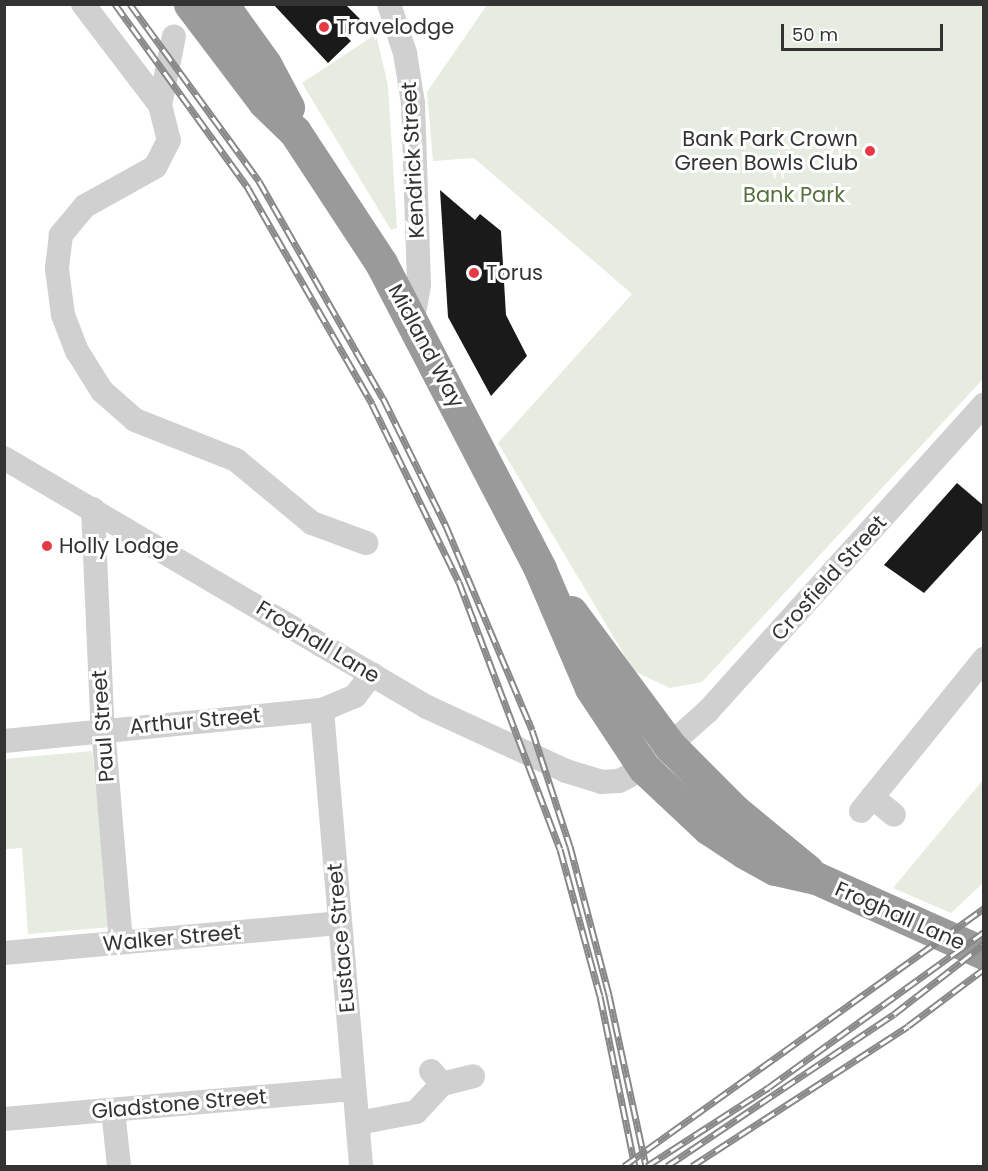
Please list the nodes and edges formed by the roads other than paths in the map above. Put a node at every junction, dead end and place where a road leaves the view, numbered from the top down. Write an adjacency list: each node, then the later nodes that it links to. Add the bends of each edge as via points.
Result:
1 (83, 4): 6 (street)
2 (190, 4): 7 (highway, Midland Way, via 264,102)
3 (222, 4): 7 (highway, Midland Way, via 284,93)
4 (388, 4): 8 (street, Kendrick Street, via 405,53 413,103 420,285)
5 (174, 36): 6 (street)
6 (160, 105): 12 (street, via 169,140 161,160 145,175 85,206 62,235 57,269 63,315 77,351 102,391 135,420 236,460 312,523)
7 (295, 132): 8 (highway, Midland Way)
8 (413, 318): 13 (highway, Midland Way)
9 (980, 417): 19 (street, Crosfield Street, via 748,668)
10 (4, 458): 11 (street, Froghall Lane)
11 (93, 509): 15 (street, Froghall Lane); 17 (street, Paul Street)
12 (366, 543)
13 (540, 569): 19 (highway, Midland Way); 20 (highway, Midland Way, via 591,688)
14 (984, 659): 21 (street, via 866,804)
15 (372, 674): 16 (street, Arthur Street, via 355,696); 20 (street, Froghall Lane, via 427,706 578,775 619,781)
16 (322, 710): 17 (street, Arthur Street); 23 (street, Eustace Street)
17 (103, 729): 18 (street, Arthur Street); 24 (street, Paul Street)
18 (4, 741)
19 (670, 746): 20 (street, Froghall Lane); 22 (highway, Froghall Lane, via 735,811)
20 (644, 768): 22 (highway, Froghall Lane, via 719,837 775,869)
21 (894, 815)
22 (816, 878): 26 (highway, Froghall Lane)
23 (339, 923): 24 (street, Walker Street); 28 (street, Eustace Street)
24 (121, 942): 25 (street, Walker Street)
25 (4, 953)
26 (984, 953)
27 (473, 1076): 31 (street, via 436,1077 416,1112)
28 (354, 1089): 29 (street, Gladstone Street); 31 (street, Eustace Street)
29 (113, 1110): 30 (street, Gladstone Street); 32 (street)
30 (4, 1119)
31 (358, 1123): 33 (street, Eustace Street)
32 (119, 1167)
33 (361, 1167)

